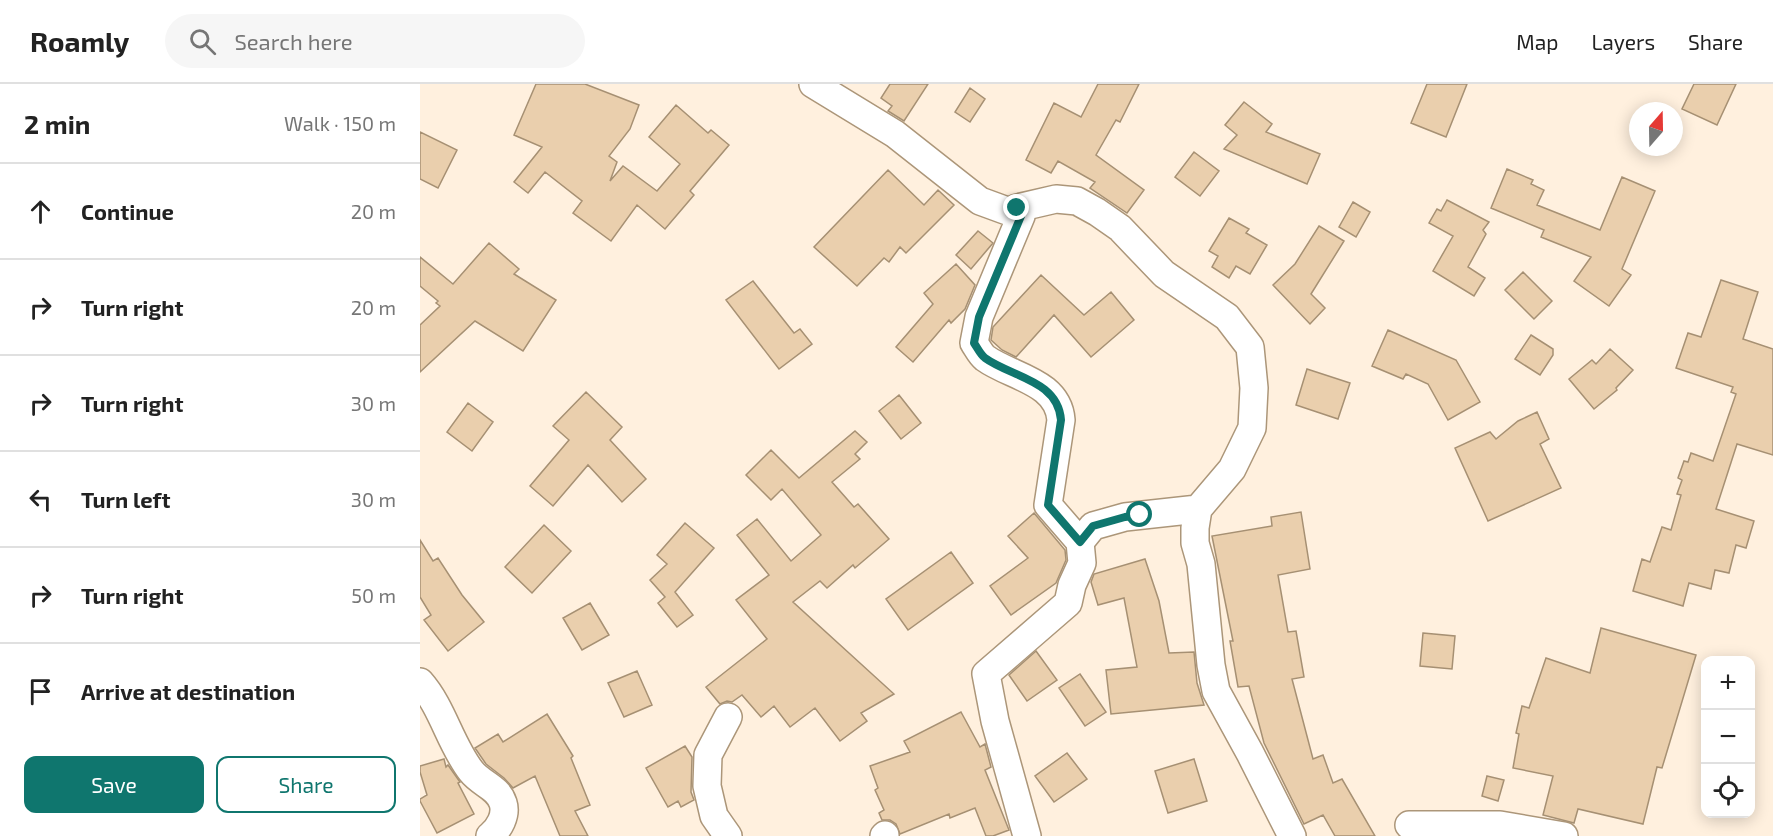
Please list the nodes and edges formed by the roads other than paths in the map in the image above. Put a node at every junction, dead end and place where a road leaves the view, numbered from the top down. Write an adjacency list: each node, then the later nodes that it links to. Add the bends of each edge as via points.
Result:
1 (813, 84): 2 (street, via 895,134 980,201)
2 (1021, 216): 3 (street, via 1017,208 1056,199 1077,201 1097,212 1120,228 1164,274 1227,317 1250,347 1254,387 1252,428 1232,469); 4 (street, via 979,317 974,343 983,357 1033,382 1060,408 1048,505)
3 (1198, 509): 4 (street, via 1125,517 1093,526); 11 (street, via 1195,543 1216,691)
4 (1080, 542): 10 (street, via 1082,563 1068,603 986,674)
5 (420, 682): 8 (street, via 466,764 498,792 504,806 503,818)
6 (728, 717): 9 (street, via 708,755 707,786 714,816)
7 (1409, 825): 12 (street, via 1500,825)
8 (490, 836)
9 (728, 836)
10 (1027, 836)
11 (1292, 836)
12 (1564, 836)

